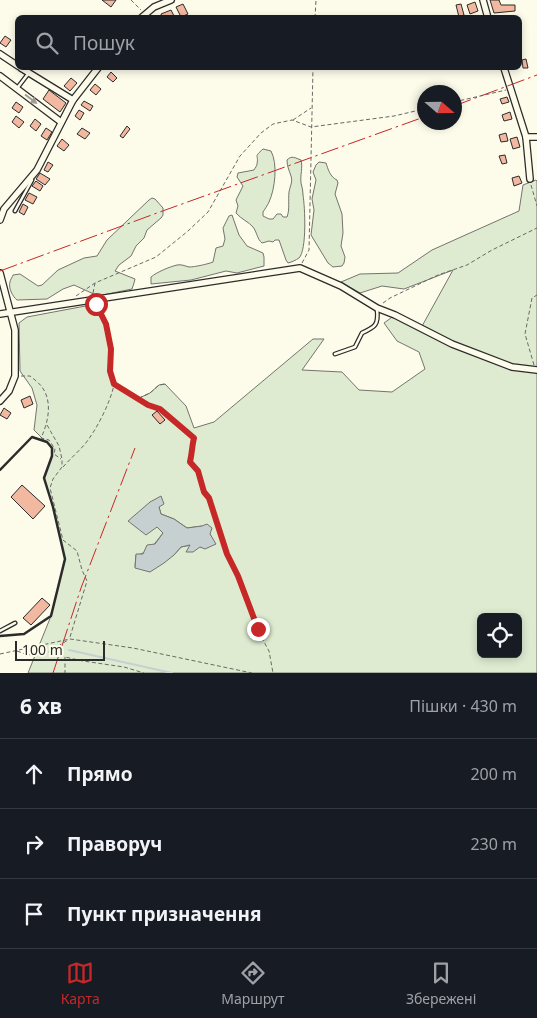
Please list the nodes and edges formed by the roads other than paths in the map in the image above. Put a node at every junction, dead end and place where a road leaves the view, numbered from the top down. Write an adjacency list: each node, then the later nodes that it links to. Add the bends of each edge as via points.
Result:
1 (171, 0): 3 (street)
2 (483, 0): 4 (street)
3 (144, 15)
4 (487, 15)
5 (0, 54): 6 (street)
6 (15, 64)
7 (24, 70): 10 (street)
8 (96, 70): 13 (street)
9 (505, 70): 15 (street)
10 (29, 73): 12 (lane); 13 (street)
11 (0, 76): 12 (street)
12 (17, 89): 14 (street, one-way to 14)
13 (73, 100): 14 (street)
14 (62, 122): 17 (street)
15 (526, 137): 16 (street); 18 (street)
16 (537, 137)
17 (37, 170): 19 (lane); 20 (street, via 4,209)
18 (530, 179)
19 (15, 210)
20 (0, 220)
21 (0, 273): 23 (street)
22 (377, 308): 23 (street, via 341,286 300,268 94,302); 25 (lane, via 378,319 374,327 362,333 355,347); 26 (street, via 452,344 512,367)
23 (11, 312): 24 (street); 27 (street, via 15,330 15,376 9,391)
24 (0, 314)
25 (335, 354)
26 (536, 370)
27 (0, 400)
28 (15, 623): 29 (lane)
29 (0, 631)

